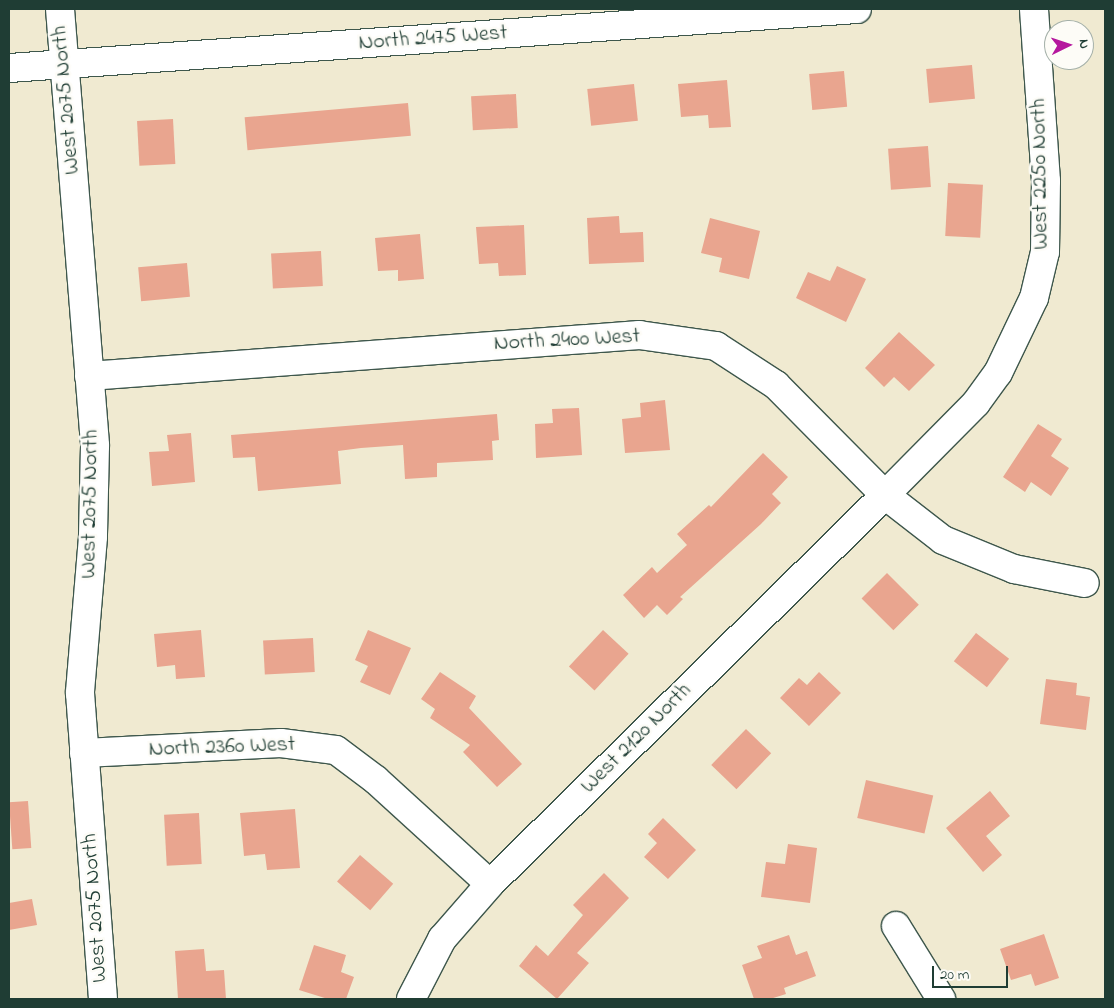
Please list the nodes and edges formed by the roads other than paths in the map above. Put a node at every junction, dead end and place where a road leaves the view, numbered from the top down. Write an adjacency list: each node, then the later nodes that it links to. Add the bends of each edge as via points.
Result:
1 (60, 9): 4 (street, West 2075 North)
2 (857, 9): 4 (street, North 2475 West)
3 (1034, 9): 7 (street, West 2250 North, via 1046,190 1045,252 1034,298 998,372 976,403)
4 (64, 64): 5 (street, North 2475 West); 6 (street, West 2075 North)
5 (9, 68)
6 (89, 376): 7 (street, North 2400 West, via 639,335 716,346 776,386); 9 (street, West 2075 North, via 95,446 93,537 80,693)
7 (885, 495): 8 (street, North 2400 West, via 943,540 1014,569); 10 (street, West 2120 North)
8 (1085, 583)
9 (84, 753): 10 (street, North 2360 West, via 281,743 336,750 376,780); 12 (street, West 2075 North)
10 (490, 884): 13 (street, West 2120 North, via 442,939)
11 (896, 926): 14 (street)
12 (103, 999)
13 (411, 999)
14 (941, 999)

